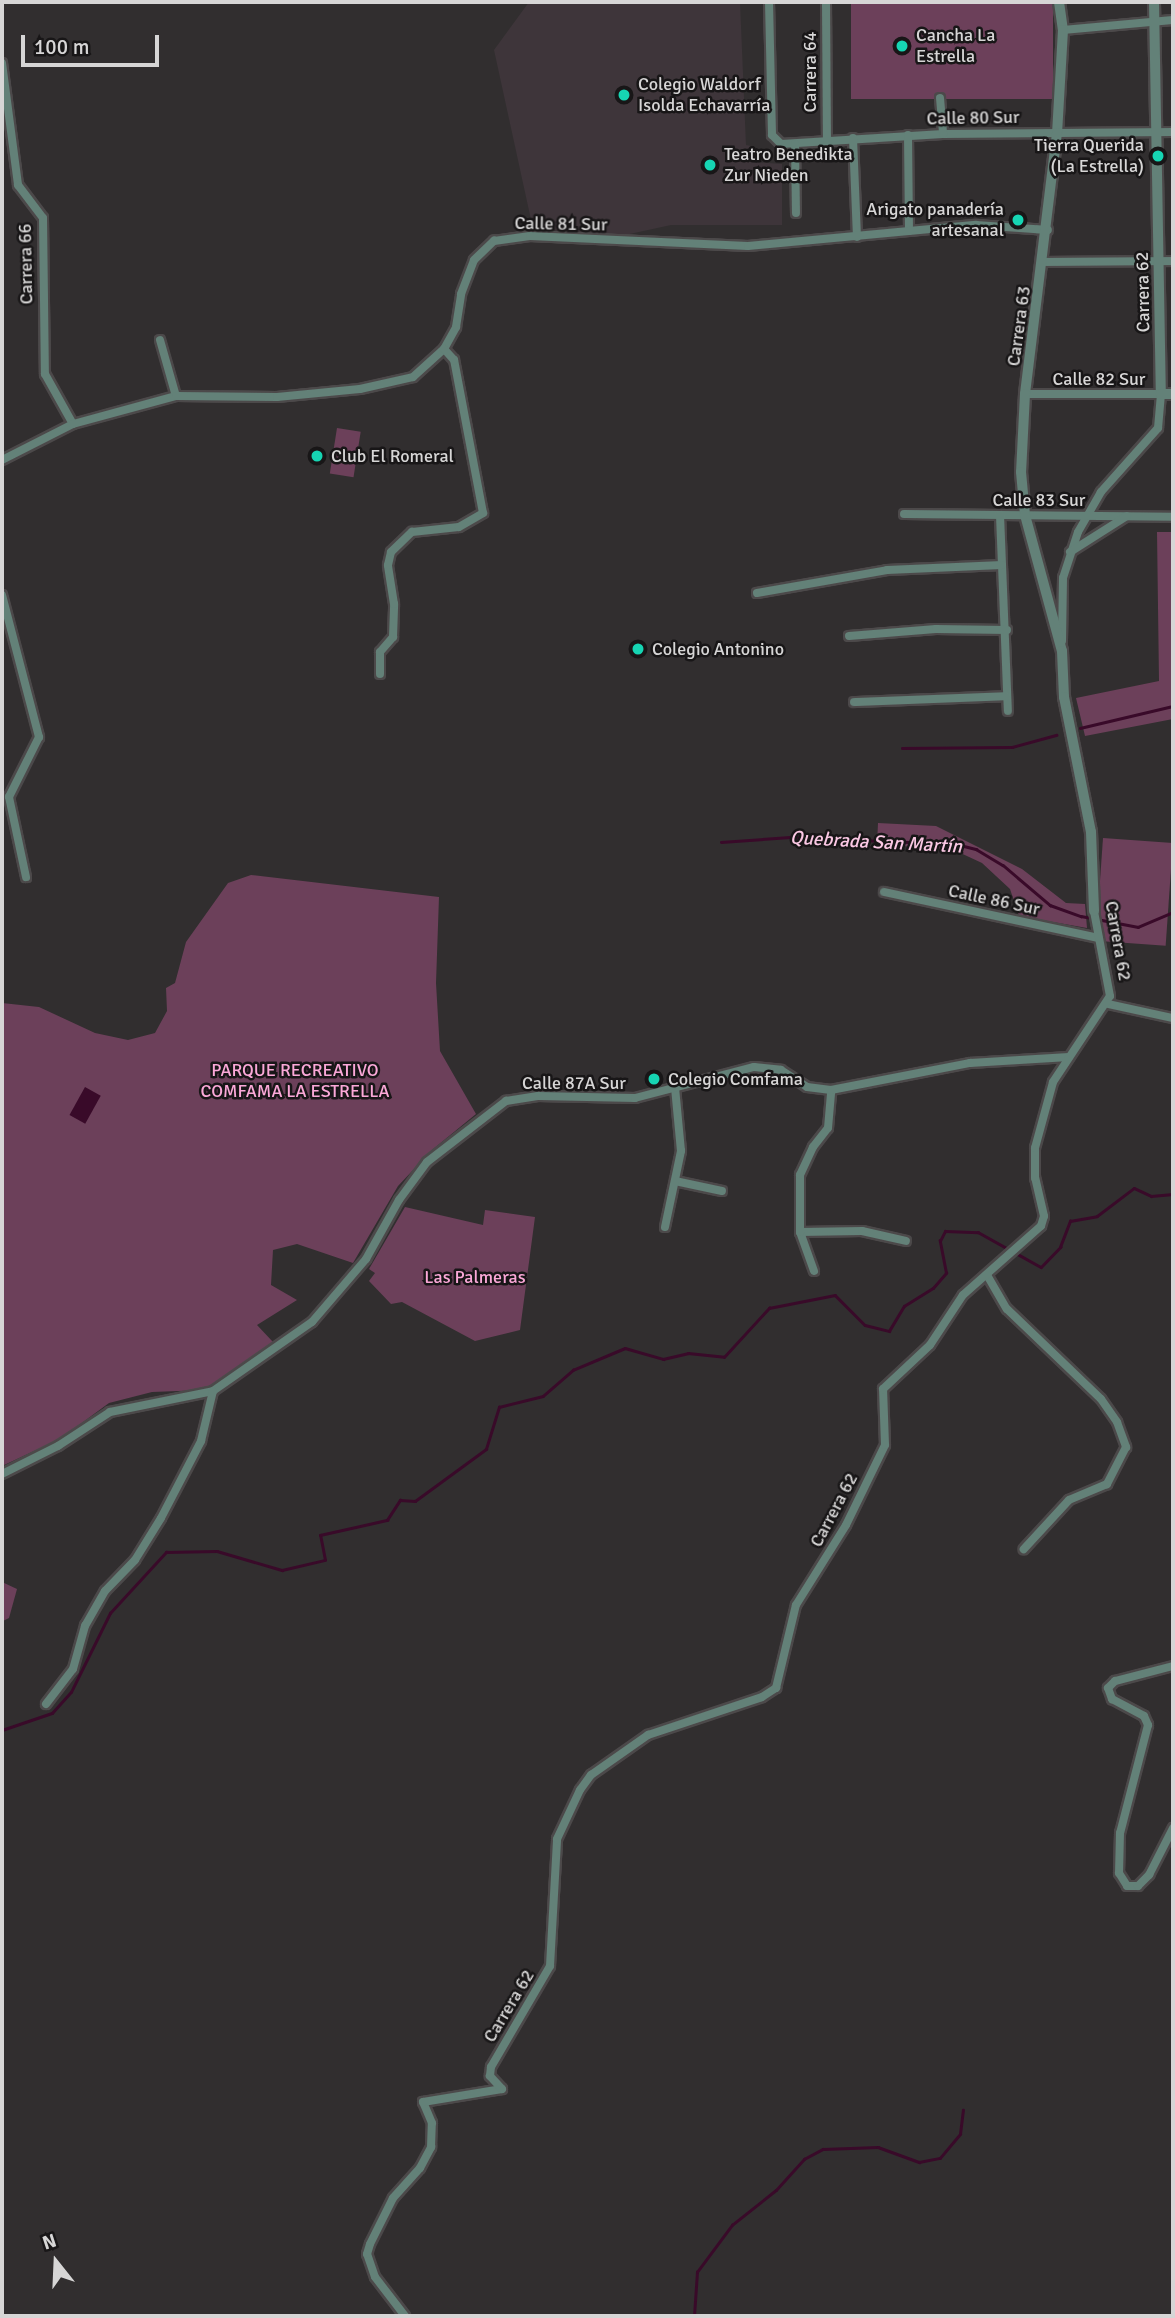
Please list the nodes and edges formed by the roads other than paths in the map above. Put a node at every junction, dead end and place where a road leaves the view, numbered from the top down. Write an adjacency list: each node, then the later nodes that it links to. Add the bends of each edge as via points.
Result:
1 (769, 2): 17 (street, Calle 80 Sur, via 775,141)
2 (826, 2): 16 (street, Carrera 64)
3 (1059, 2): 7 (street, Carrera 63)
4 (1154, 2): 6 (street, Carrera 62)
5 (1173, 20): 6 (street)
6 (1153, 22): 7 (street); 10 (street, Carrera 62)
7 (1063, 30): 12 (street, Carrera 63)
8 (2, 63): 31 (street, Carrera 66, via 18,185 43,218 45,374)
9 (940, 98): 13 (street)
10 (1156, 132): 11 (street, Calle 80 Sur); 12 (street, Calle 80 Sur); 22 (street, Carrera 62)
11 (1173, 132)
12 (1057, 133): 13 (street, Calle 80 Sur); 19 (street, Carrera 63)
13 (943, 134): 14 (street, Calle 80 Sur)
14 (908, 135): 15 (street, Calle 80 Sur); 20 (street)
15 (853, 138): 16 (street, Calle 80 Sur); 21 (street)
16 (827, 141): 17 (street, Calle 80 Sur)
17 (795, 144): 18 (street)
18 (796, 213)
19 (1048, 230): 20 (street, Calle 81 Sur, via 996,225); 24 (street, Carrera 63)
20 (909, 231): 21 (street, Calle 81 Sur)
21 (857, 237): 26 (street, Calle 81 Sur, via 748,246 530,236 494,240 474,260 456,327)
22 (1158, 261): 23 (street); 24 (street); 28 (street, Carrera 62)
23 (1173, 261)
24 (1044, 262): 27 (street, Carrera 63)
25 (160, 340): 30 (street)
26 (444, 349): 30 (street, Calle 81 Sur, via 422,373 360,389 277,397); 46 (street, via 454,360 483,513 458,527 412,532 400,538 391,552 393,638 380,652)
27 (1025, 394): 28 (street, Calle 82 Sur); 35 (street, Carrera 63, via 1021,472)
28 (1161, 394): 29 (street, Calle 82 Sur); 36 (street, Carrera 62, via 1158,428)
29 (1173, 394)
30 (176, 396): 31 (street, Calle 81 Sur)
31 (73, 424): 32 (street, Calle 81 Sur)
32 (2, 460)
33 (904, 514): 34 (street, Calle 83 Sur)
34 (1000, 515): 35 (street, Calle 83 Sur); 40 (street)
35 (1025, 515): 36 (street, Calle 83 Sur); 45 (street, Carrera 63)
36 (1086, 516): 37 (street, Calle 83 Sur); 39 (street, Carrera 62)
37 (1127, 516): 38 (street, Calle 83 Sur); 39 (street)
38 (1173, 517)
39 (1070, 552): 45 (street, Carrera 62, via 1063,578)
40 (1002, 565): 41 (street, via 887,570); 43 (street)
41 (757, 593)
42 (2, 595): 50 (street, via 39,737 9,797)
43 (1007, 631): 44 (street, via 936,629); 47 (street)
44 (849, 636)
45 (1062, 650): 52 (street, Carrera 62, via 1064,697 1091,832)
46 (380, 674)
47 (1007, 696): 48 (street); 49 (street)
48 (854, 702)
49 (1007, 711)
50 (26, 877)
51 (884, 892): 53 (street, Calle 86 Sur)
52 (1094, 911): 53 (street, Carrera 62)
53 (1098, 938): 54 (street, Carrera 62, via 1110,978)
54 (1108, 1004): 55 (street); 56 (street, Carrera 62)
55 (1173, 1018)
56 (1069, 1057): 58 (street, Calle 87A Sur, via 970,1063); 65 (street, Carrera 62, via 1054,1082 1035,1148 1035,1178 1044,1216 1041,1226)
57 (675, 1088): 58 (street, Calle 87A Sur, via 737,1069 770,1067 807,1087); 59 (street, via 681,1139); 66 (street, Calle 87A Sur, via 635,1098 520,1097 494,1107 427,1162 366,1259 312,1322)
58 (831, 1090): 62 (street, via 828,1128 800,1175)
59 (675, 1181): 60 (street); 61 (street)
60 (722, 1191)
61 (665, 1227)
62 (800, 1232): 63 (street, via 863,1231); 64 (street)
63 (906, 1241)
64 (814, 1271)
65 (987, 1275): 68 (street, via 1007,1309 1101,1399 1117,1422 1126,1447 1107,1484 1069,1500); 72 (street, Carrera 62, via 963,1295 930,1345 883,1389 885,1445 846,1525 796,1605 776,1688 762,1697 648,1735 591,1775 580,1790 556,1839 550,1966 490,2070 502,2089 436,2097 421,2104 432,2123 431,2147 420,2168 393,2199 367,2253 374,2277)
66 (213, 1391): 67 (street, Calle 87A Sur, via 110,1412 58,1446); 70 (street, via 201,1441 161,1518 135,1560 105,1591 85,1626 73,1669)
67 (2, 1474)
68 (1024, 1549)
69 (1173, 1666): 71 (street, via 1108,1688 1112,1699 1144,1716 1148,1725 1120,1833 1119,1873 1127,1886 1138,1886 1149,1875)
70 (46, 1704)
71 (1173, 1828)
72 (405, 2316)

